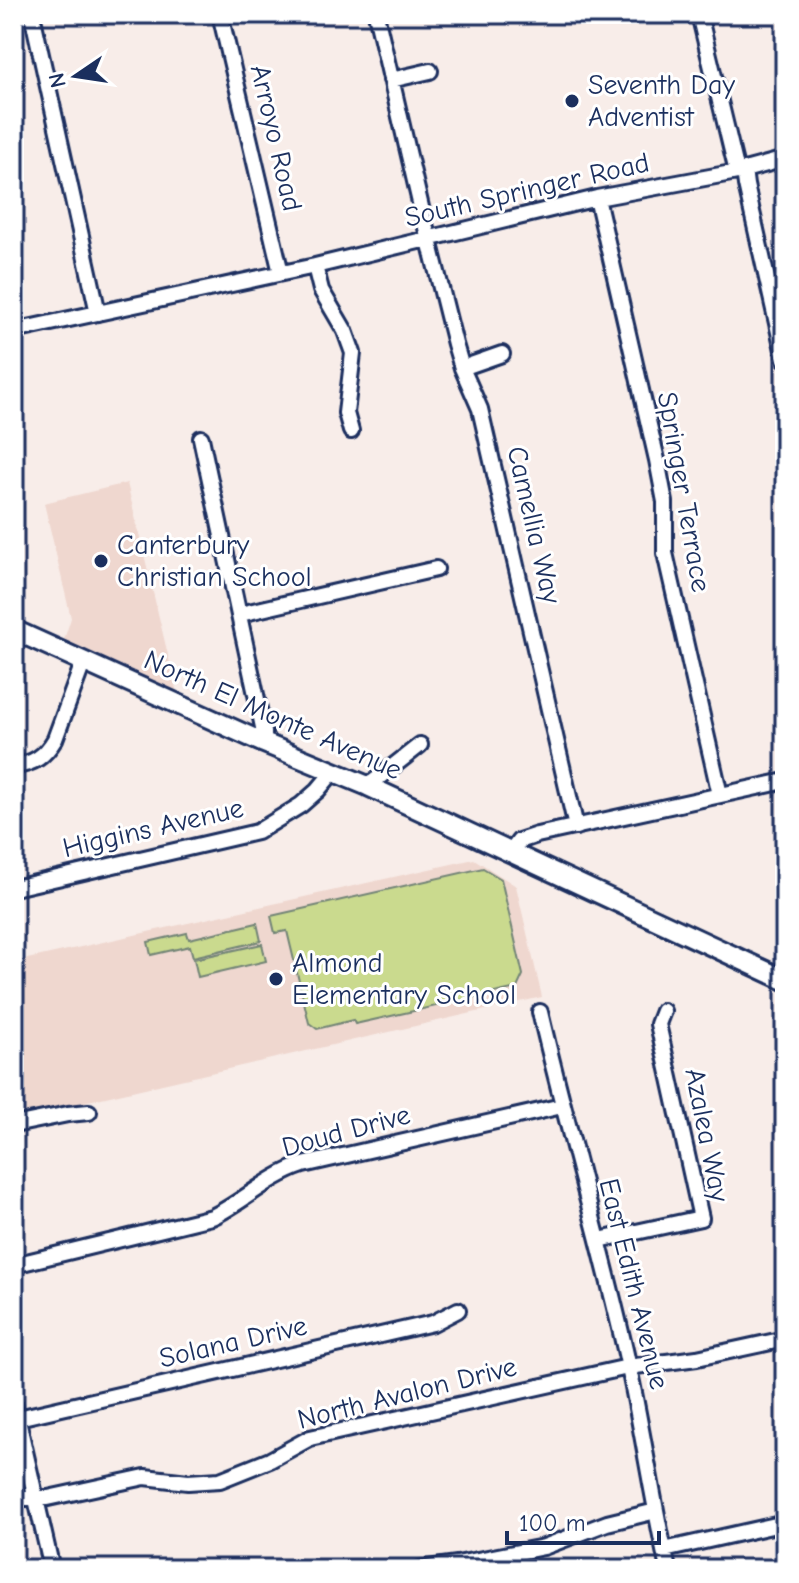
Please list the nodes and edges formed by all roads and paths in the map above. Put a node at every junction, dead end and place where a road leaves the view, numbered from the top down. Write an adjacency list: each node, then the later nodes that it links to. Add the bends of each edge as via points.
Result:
1 (32, 14): 13 (street)
2 (220, 14): 12 (street, Arroyo Road)
3 (376, 14): 6 (street, Camellia Way)
4 (699, 14): 8 (street)
5 (430, 71): 6 (street)
6 (391, 80): 10 (street, Camellia Way)
7 (785, 159): 8 (street, South Springer Road)
8 (740, 171): 9 (street, South Springer Road); 16 (street)
9 (597, 198): 10 (street, South Springer Road); 30 (street, Springer Terrace, via 657,460 665,502 665,553)
10 (429, 239): 11 (street, South Springer Road); 17 (street, Camellia Way)
11 (315, 266): 12 (street, South Springer Road); 18 (street, via 321,290 353,353 346,413)
12 (281, 273): 13 (street, South Springer Road)
13 (98, 313): 14 (street, South Springer Road)
14 (14, 331)
15 (502, 354): 17 (street)
16 (785, 359)
17 (462, 368): 31 (street, Camellia Way, via 480,409)
18 (351, 431)
19 (201, 438): 21 (street)
20 (436, 569): 21 (street)
21 (240, 614): 24 (street)
22 (14, 630): 23 (main road, North El Monte Avenue)
23 (83, 663): 24 (main road, North El Monte Avenue); 26 (street, via 49,749 32,763)
24 (264, 743): 27 (main road, North El Monte Avenue)
25 (420, 745): 29 (street)
26 (14, 766)
27 (333, 772): 29 (main road, North El Monte Avenue); 33 (street, Higgins Avenue, via 301,805 257,832)
28 (785, 781): 30 (street)
29 (368, 786): 32 (main road, North El Monte Avenue)
30 (720, 795): 31 (street)
31 (576, 827): 32 (street, via 519,841)
32 (518, 856): 34 (main road, North El Monte Avenue)
33 (14, 888)
34 (785, 980)
35 (663, 1011): 40 (street, Azalea Way, via 658,1024 701,1218)
36 (540, 1012): 37 (street, East Edith Avenue)
37 (562, 1106): 40 (street, East Edith Avenue); 41 (street, Doud Drive, via 303,1165 212,1217)
38 (89, 1112): 39 (street)
39 (14, 1125)
40 (599, 1240): 44 (street, East Edith Avenue)
41 (14, 1265)
42 (458, 1310): 45 (street, Solana Drive, via 433,1323)
43 (785, 1339): 44 (street, North Avalon Drive)
44 (628, 1367): 46 (street, North Avalon Drive, via 310,1438 220,1480 145,1477); 48 (street, East Edith Avenue)
45 (16, 1410): 46 (street)
46 (36, 1498): 47 (street, North Avalon Drive); 51 (street)
47 (14, 1500)
48 (656, 1511): 50 (street, East Edith Avenue); 52 (street, via 544,1547)
49 (785, 1523): 50 (street)
50 (664, 1550): 53 (street, East Edith Avenue)
51 (52, 1569)
52 (420, 1569)
53 (668, 1569)

